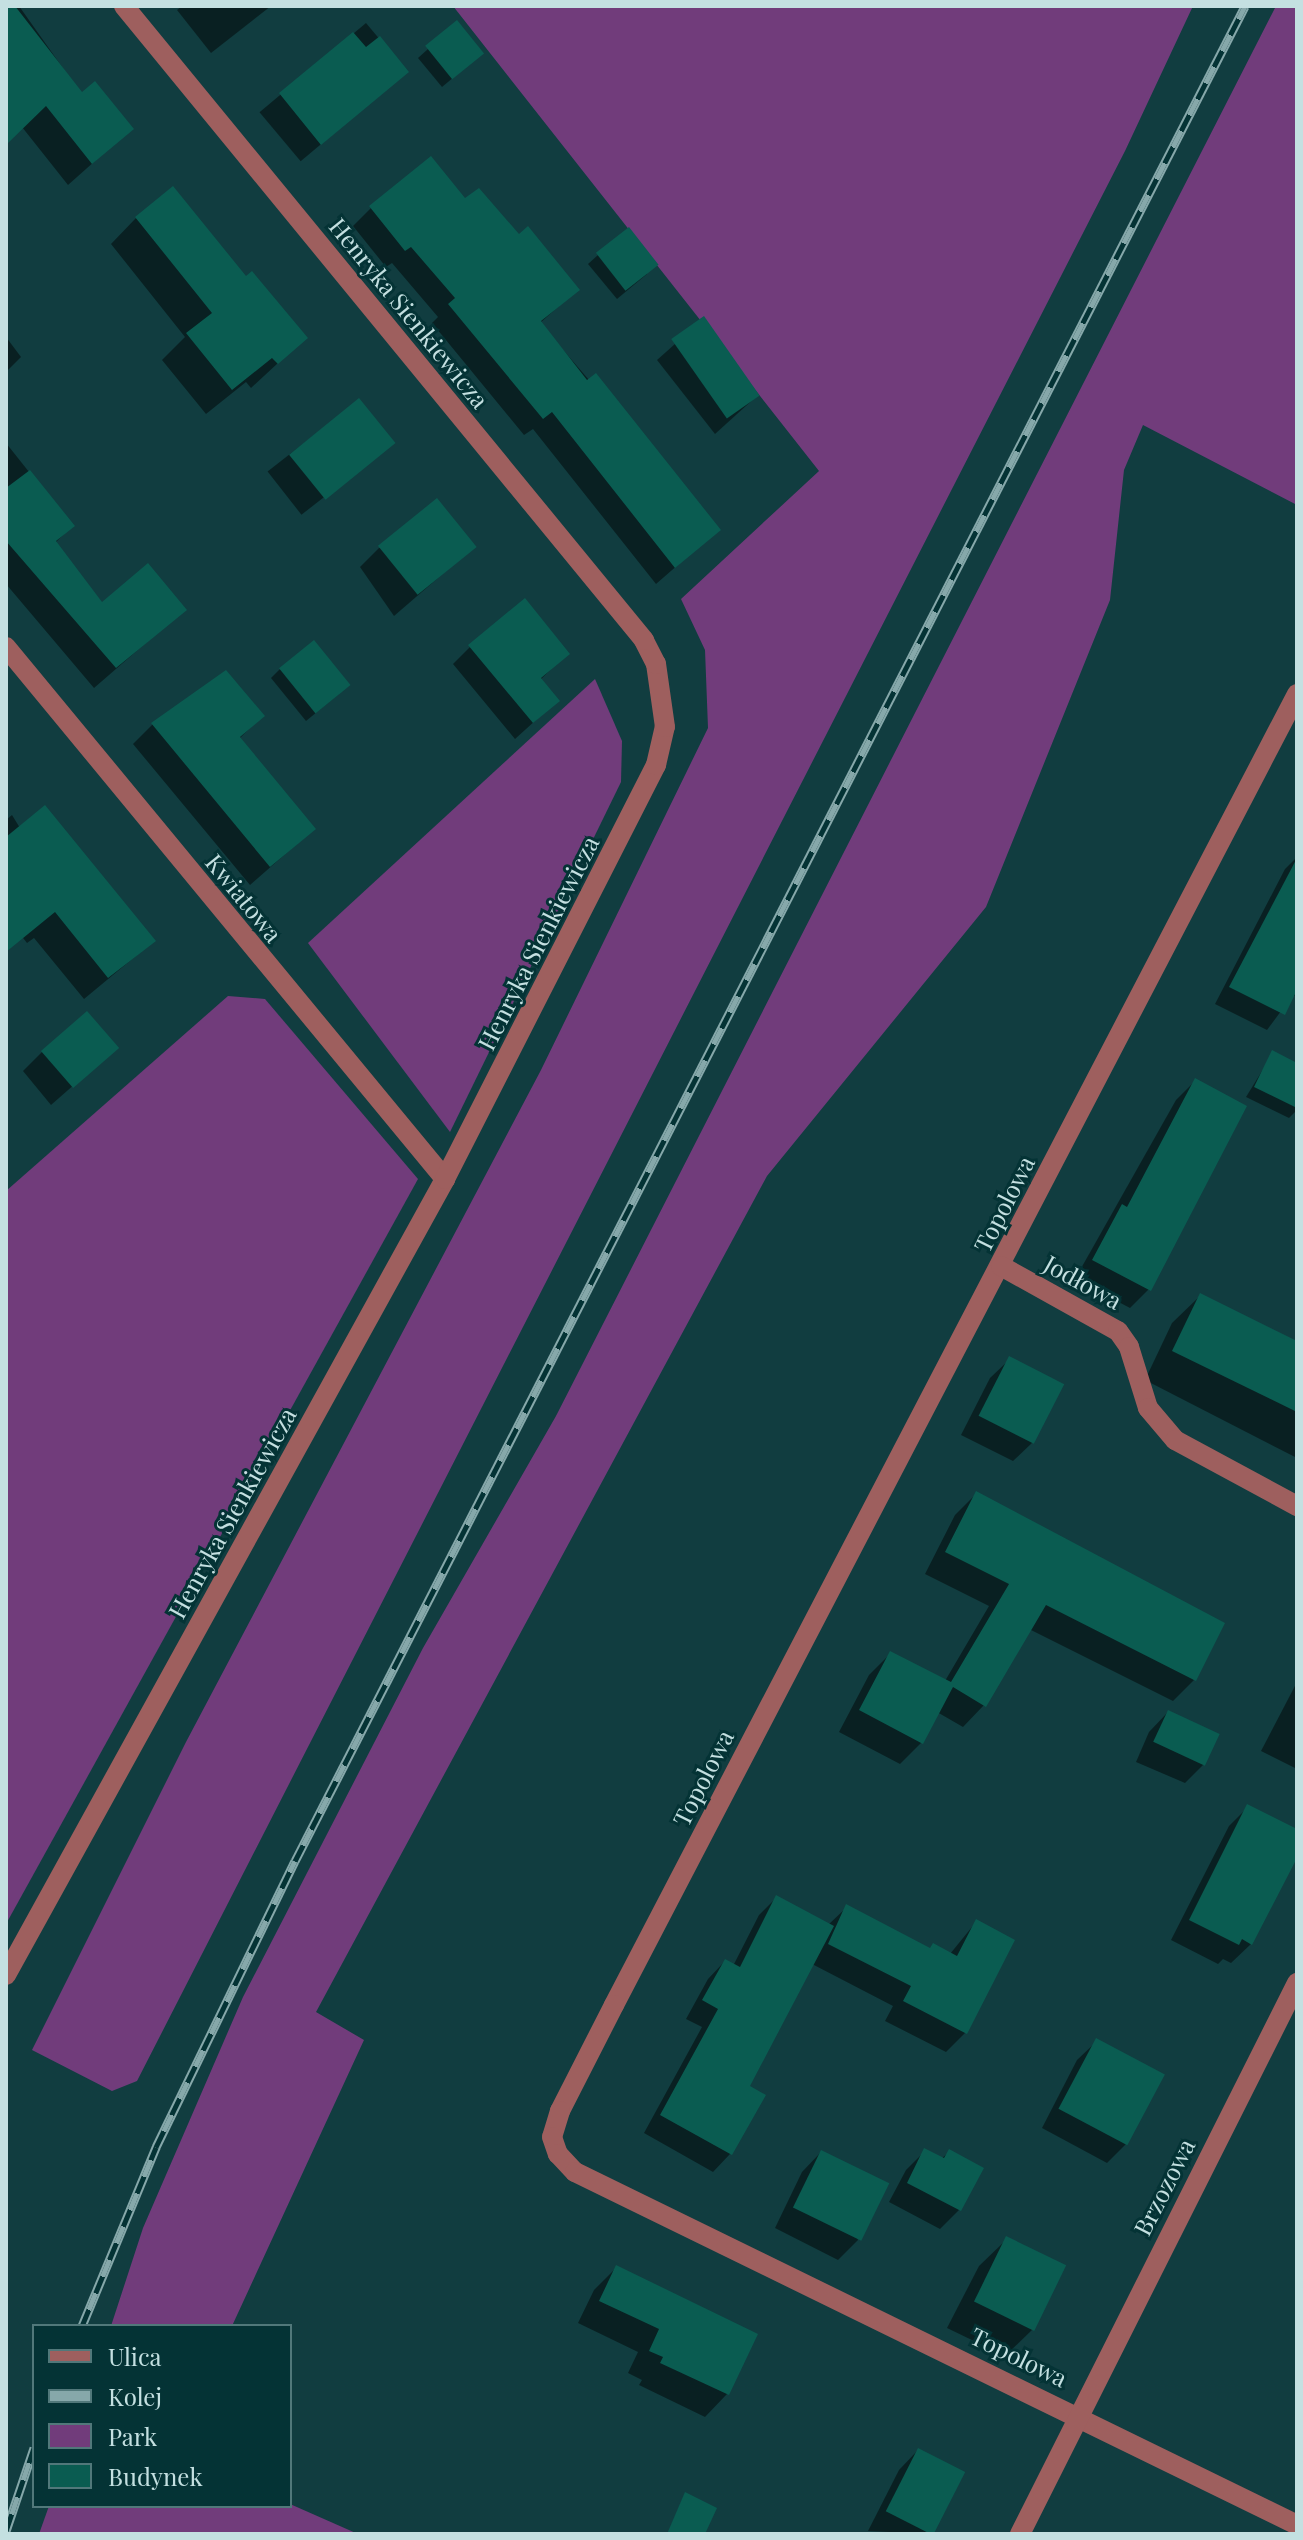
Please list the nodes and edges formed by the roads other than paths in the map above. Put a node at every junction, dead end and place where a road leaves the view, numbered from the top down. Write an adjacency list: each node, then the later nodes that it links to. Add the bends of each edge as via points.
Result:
1 (124, 6): 4 (street, Henryka Sienkiewicza, via 644,640 656,664 665,727 656,765)
2 (6, 647): 4 (street, Kwiatowa)
3 (1297, 694): 5 (street, Topolowa)
4 (445, 1179): 7 (street, Henryka Sienkiewicza)
5 (1001, 1266): 6 (street, Jodłowa, via 1118,1331 1129,1347 1148,1408 1175,1440); 9 (street, Topolowa, via 621,1992 552,2137 558,2154 575,2172)
6 (1297, 1506)
7 (6, 1975)
8 (1297, 1983): 9 (street, Brzozowa)
9 (1077, 2415): 10 (street, Topolowa); 11 (street, Brzozowa)
10 (1297, 2525)
11 (1020, 2534)

